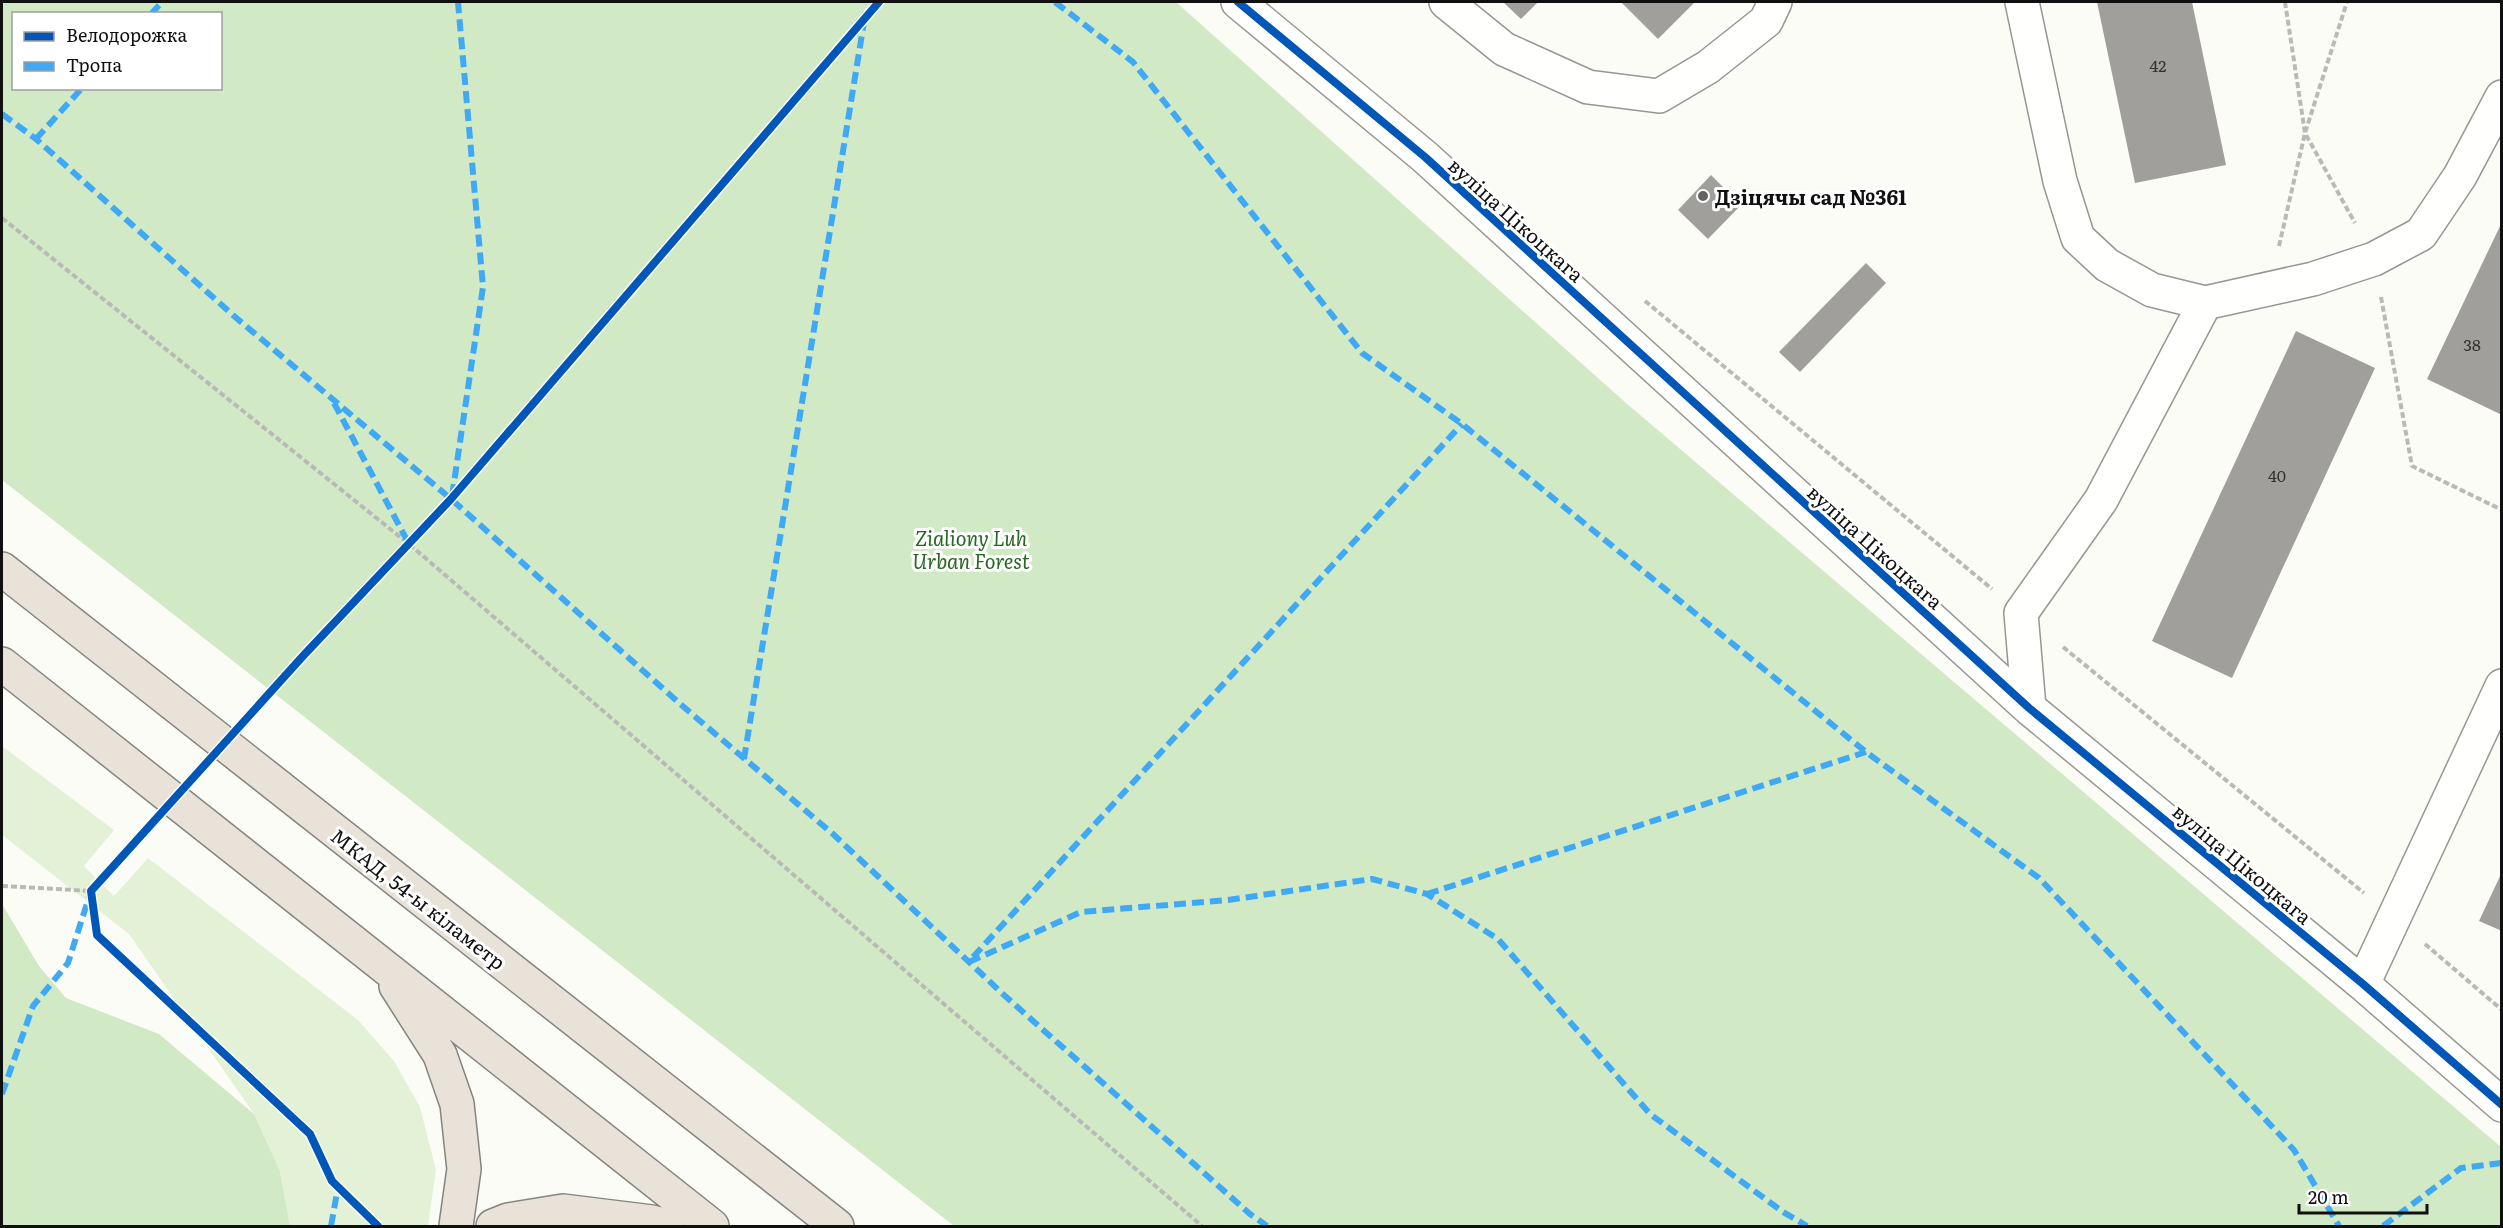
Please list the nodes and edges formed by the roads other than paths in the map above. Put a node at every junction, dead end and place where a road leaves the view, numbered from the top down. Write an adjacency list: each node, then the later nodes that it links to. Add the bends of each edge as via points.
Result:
1 (1238, 2): 10 (street, вуліца Цікоцкага, via 1425,157)
2 (1446, 2): 3 (street, via 1504,49 1588,87 1659,96 1708,67 1766,21)
3 (1774, 2)
4 (2022, 2): 6 (street, via 2060,181 2078,237 2107,265 2152,290)
5 (2502, 97): 6 (street, via 2460,176 2421,234 2374,259 2313,279)
6 (2205, 303): 10 (street, via 2101,500 2021,613)
7 (2, 569): 18 (highway, МКАД, 54-ы кіламетр)
8 (2, 664): 11 (highway)
9 (2502, 686): 12 (street)
10 (2029, 708): 12 (street, вуліца Цікоцкага)
11 (382, 964): 14 (highway, via 440,1055 457,1104 464,1169); 17 (highway)
12 (2363, 984): 13 (street, вуліца Цікоцкага)
13 (2502, 1105)
14 (456, 1227)
15 (493, 1227): 16 (highway, via 508,1220 562,1211)
16 (667, 1227)
17 (712, 1227)
18 (837, 1227)

